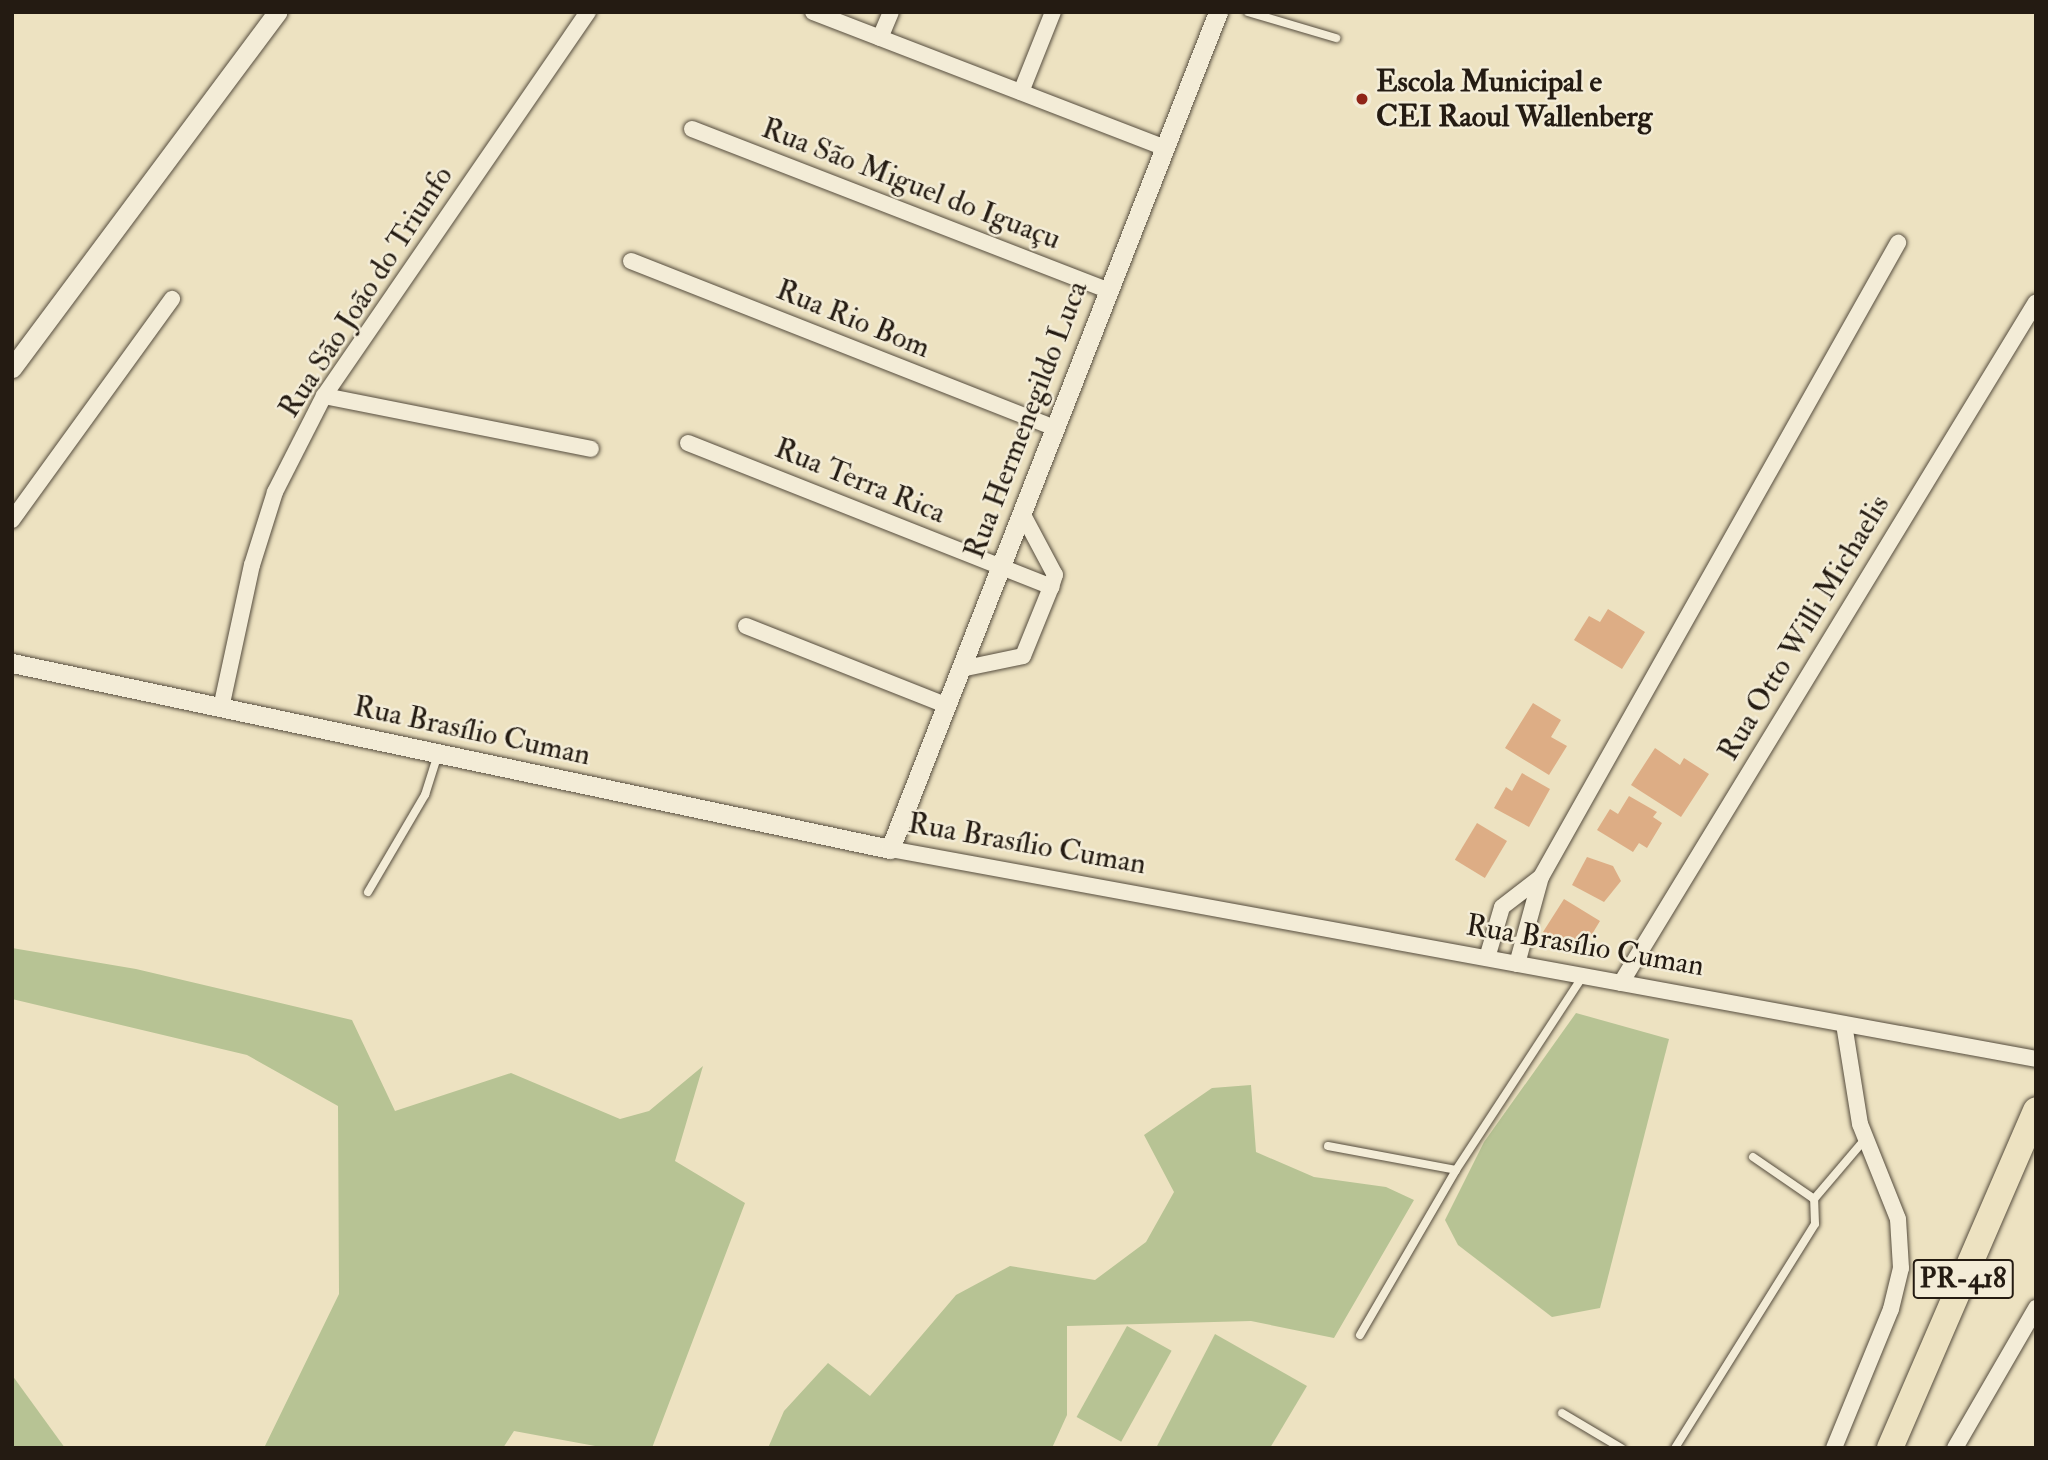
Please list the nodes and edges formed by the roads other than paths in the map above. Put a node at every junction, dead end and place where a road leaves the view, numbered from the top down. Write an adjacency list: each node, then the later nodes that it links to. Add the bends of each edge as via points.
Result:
1 (277, 12): 18 (street)
2 (588, 12): 19 (street, Rua São João do Triunfo)
3 (813, 12): 8 (street)
4 (891, 12): 8 (street)
5 (1053, 12): 10 (street)
6 (1218, 12): 12 (street, Rua Hermenegildo Luca)
7 (1248, 12): 9 (lane)
8 (880, 38): 10 (street)
9 (1336, 38)
10 (1021, 92): 12 (street)
11 (692, 129): 15 (street, Rua São Miguel do Iguaçu)
12 (1165, 148): 15 (street, Rua Hermenegildo Luca)
13 (1898, 243): 34 (street)
14 (631, 261): 20 (street, Rua Rio Bom)
15 (1109, 291): 20 (street, Rua Hermenegildo Luca)
16 (172, 299): 24 (street)
17 (2036, 302): 39 (street, Rua Otto Willi Michaelis)
18 (12, 368)
19 (324, 396): 22 (street); 31 (street, Rua São João do Triunfo, via 275,492 252,565)
20 (1055, 428): 23 (street, Rua Hermenegildo Luca)
21 (688, 443): 25 (street, Rua Terra Rica)
22 (591, 449)
23 (1022, 513): 25 (street, Rua Hermenegildo Luca); 26 (street, via 1055,575)
24 (12, 520)
25 (1000, 567): 26 (street, Rua Terra Rica); 29 (street, Rua Hermenegildo Luca)
26 (1051, 587): 29 (street, via 1023,656)
27 (747, 626): 30 (street)
28 (12, 663): 31 (street, Rua Brasílio Cuman)
29 (961, 668): 30 (street, Rua Hermenegildo Luca)
30 (946, 705): 33 (street, Rua Hermenegildo Luca)
31 (221, 708): 32 (street, Rua Brasílio Cuman)
32 (438, 754): 33 (street, Rua Brasílio Cuman); 35 (lane, via 425,795)
33 (890, 849): 36 (street, Rua Brasílio Cuman)
34 (1541, 877): 36 (street, via 1502,907); 37 (street)
35 (368, 892)
36 (1487, 958): 37 (street, Rua Brasílio Cuman)
37 (1517, 964): 38 (street, Rua Brasílio Cuman)
38 (1583, 976): 39 (street, Rua Brasílio Cuman); 46 (lane)
39 (1621, 983): 40 (street, Rua Brasílio Cuman)
40 (1844, 1024): 41 (street, Rua Brasílio Cuman); 43 (street)
41 (2029, 1058)
42 (2036, 1110): 54 (highway, PR-418)
43 (1865, 1139): 47 (lane); 53 (street, via 1898,1219 1901,1268 1891,1309)
44 (1328, 1146): 46 (lane)
45 (1753, 1157): 47 (lane)
46 (1456, 1170): 49 (lane)
47 (1814, 1199): 52 (lane, via 1815,1224)
48 (2036, 1308): 55 (street)
49 (1360, 1335)
50 (1562, 1413): 51 (lane)
51 (1621, 1448)
52 (1675, 1448)
53 (1834, 1448)
54 (1890, 1448)
55 (1955, 1448)

